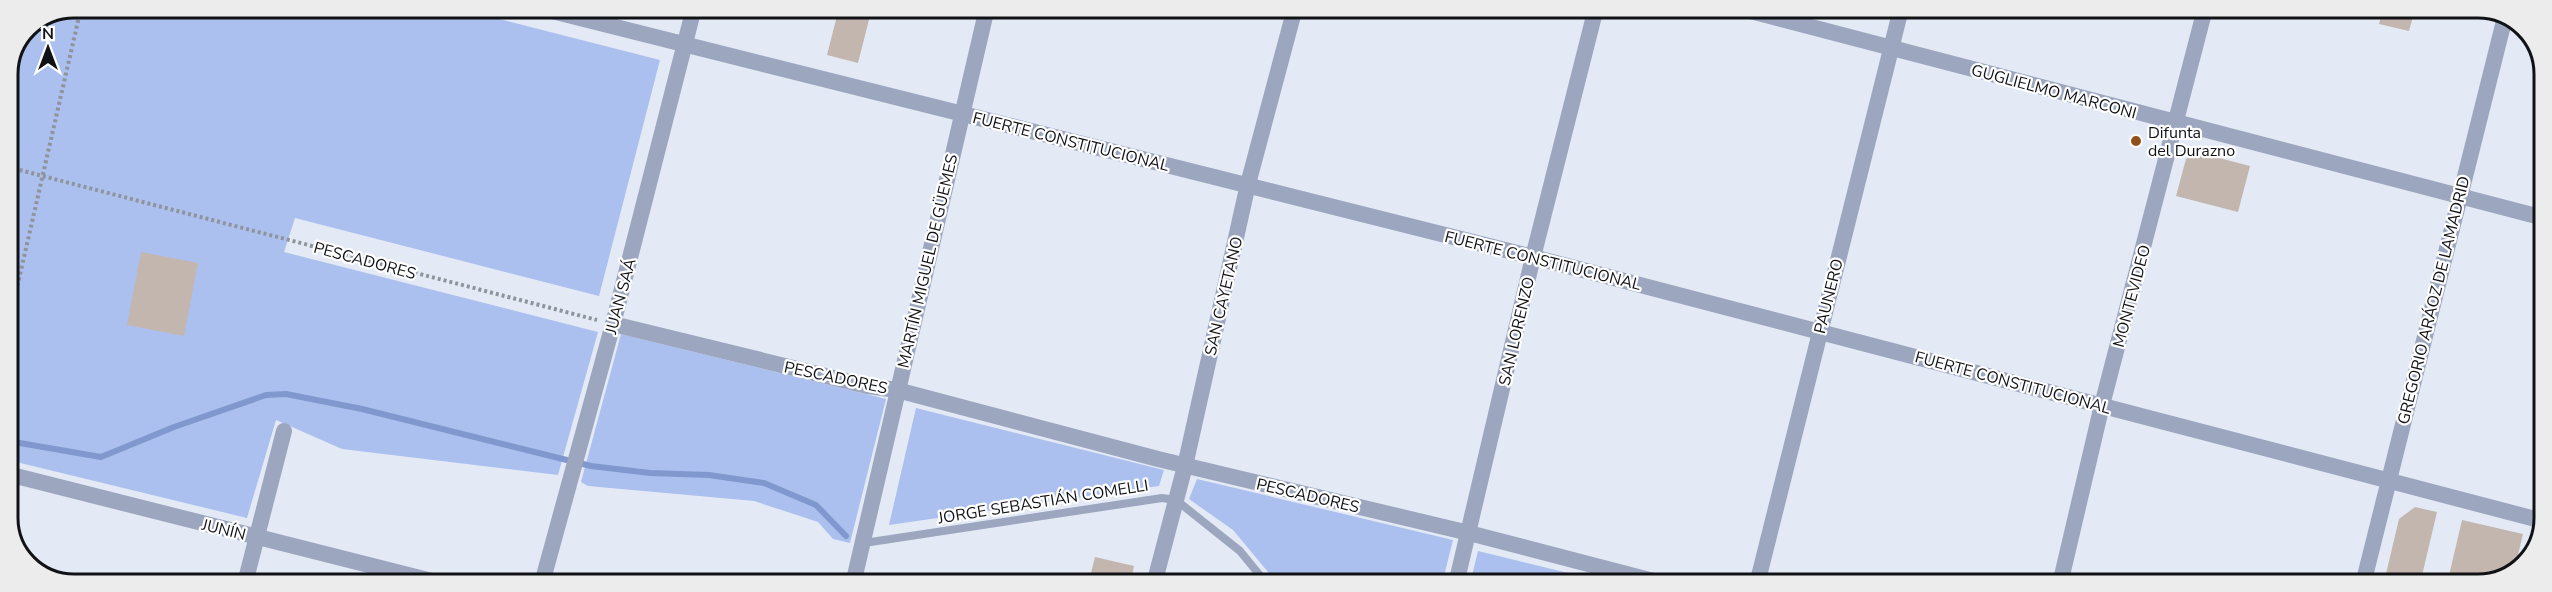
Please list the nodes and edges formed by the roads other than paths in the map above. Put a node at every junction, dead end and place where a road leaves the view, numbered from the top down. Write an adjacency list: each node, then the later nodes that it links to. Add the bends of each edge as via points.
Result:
1 (579, 18): 10 (street, FUERTE CONSTITUCIONAL)
2 (692, 18): 10 (street, JUAN SAÁ)
3 (985, 18): 12 (street, MARTÍN MIGUEL DE GÜEMES)
4 (1292, 18): 14 (street, SAN CAYETANO)
5 (1593, 18): 17 (street, SAN LORENZO)
6 (1777, 18): 11 (street, GUGLIELMO MARCONI)
7 (1899, 18): 11 (street, PAUNERO)
8 (2203, 18): 13 (street, MONTEVIDEO)
9 (2503, 24): 15 (street, GREGORIO ARÁOZ DE LAMADRID)
10 (685, 45): 12 (street, FUERTE CONSTITUCIONAL); 18 (street, JUAN SAÁ)
11 (1892, 48): 13 (street, GUGLIELMO MARCONI); 19 (street, PAUNERO)
12 (961, 114): 14 (street, FUERTE CONSTITUCIONAL); 20 (street, MARTÍN MIGUEL DE GÜEMES)
13 (2176, 122): 15 (street, GUGLIELMO MARCONI); 21 (street, MONTEVIDEO)
14 (1248, 184): 17 (street, FUERTE CONSTITUCIONAL); 23 (street, SAN CAYETANO)
15 (2460, 196): 16 (street, GUGLIELMO MARCONI); 25 (street, GREGORIO ARÁOZ DE LAMADRID)
16 (2534, 215)
17 (1533, 257): 19 (street, FUERTE CONSTITUCIONAL); 28 (street, SAN LORENZO)
18 (613, 324): 20 (street, PESCADORES); 33 (street, JUAN SAÁ)
19 (1819, 331): 21 (street, FUERTE CONSTITUCIONAL); 39 (street, PAUNERO)
20 (897, 390): 23 (street, PESCADORES); 30 (street, MARTÍN MIGUEL DE GÜEMES)
21 (2102, 405): 25 (street, FUERTE CONSTITUCIONAL); 40 (street, MONTEVIDEO)
22 (284, 431): 29 (street)
23 (1185, 466): 26 (street, SAN CAYETANO); 28 (street, PESCADORES)
24 (18, 477): 29 (street, JUNÍN)
25 (2389, 480): 27 (street, FUERTE CONSTITUCIONAL); 41 (street, GREGORIO ARÁOZ DE LAMADRID)
26 (1176, 500): 30 (lane, JORGE SEBASTIÁN COMELLI, via 1162,498); 35 (street, SAN CAYETANO); 36 (lane, via 1240,551)
27 (2534, 519)
28 (1469, 533): 37 (street, SAN LORENZO); 38 (street, PESCADORES)
29 (258, 537): 31 (street); 32 (street, JUNÍN)
30 (864, 543): 34 (street, MARTÍN MIGUEL DE GÜEMES)
31 (248, 574)
32 (404, 574)
33 (544, 574)
34 (856, 574)
35 (1157, 574)
36 (1259, 574)
37 (1459, 574)
38 (1627, 574)
39 (1758, 574)
40 (2062, 574)
41 (2366, 574)

